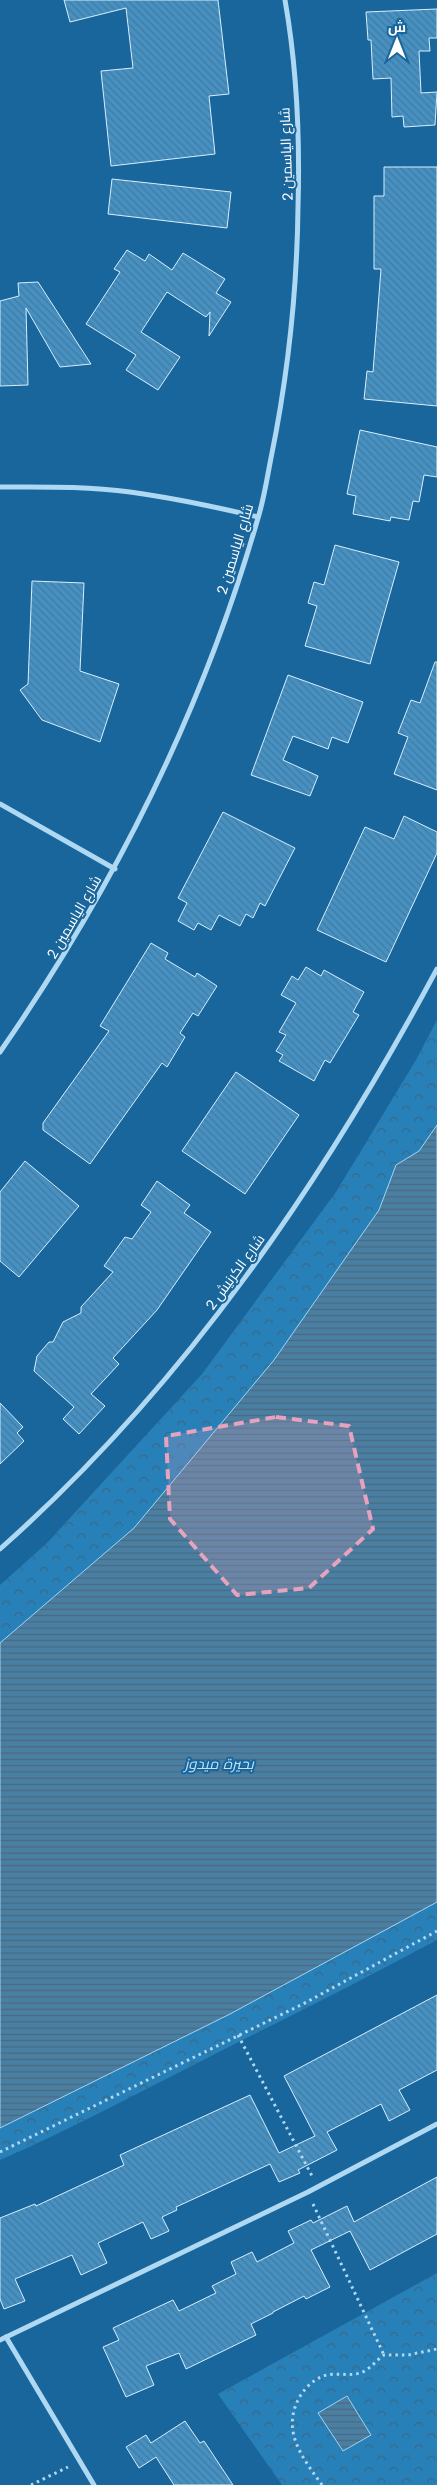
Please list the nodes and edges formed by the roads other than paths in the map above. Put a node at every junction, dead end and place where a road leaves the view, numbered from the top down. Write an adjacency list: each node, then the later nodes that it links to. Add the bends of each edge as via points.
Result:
1 (285, 0): 3 (street, شارع الياسمين 2, via 300,150 297,273 284,396)
2 (0, 487): 3 (street, via 129,492 194,502)
3 (258, 517): 5 (street, شارع الياسمين 2, via 219,637 175,746)
4 (0, 804): 5 (street)
5 (115, 869): 7 (street, شارع الياسمين 2, via 50,980)
6 (437, 969): 8 (street, شارع الكرنيش 2, via 341,1138 209,1327 96,1457)
7 (0, 1052)
8 (0, 1549)
9 (437, 2124): 10 (street, via 308,2192)
10 (6, 2337): 11 (street); 12 (street)
11 (0, 2340)
12 (94, 2485)

